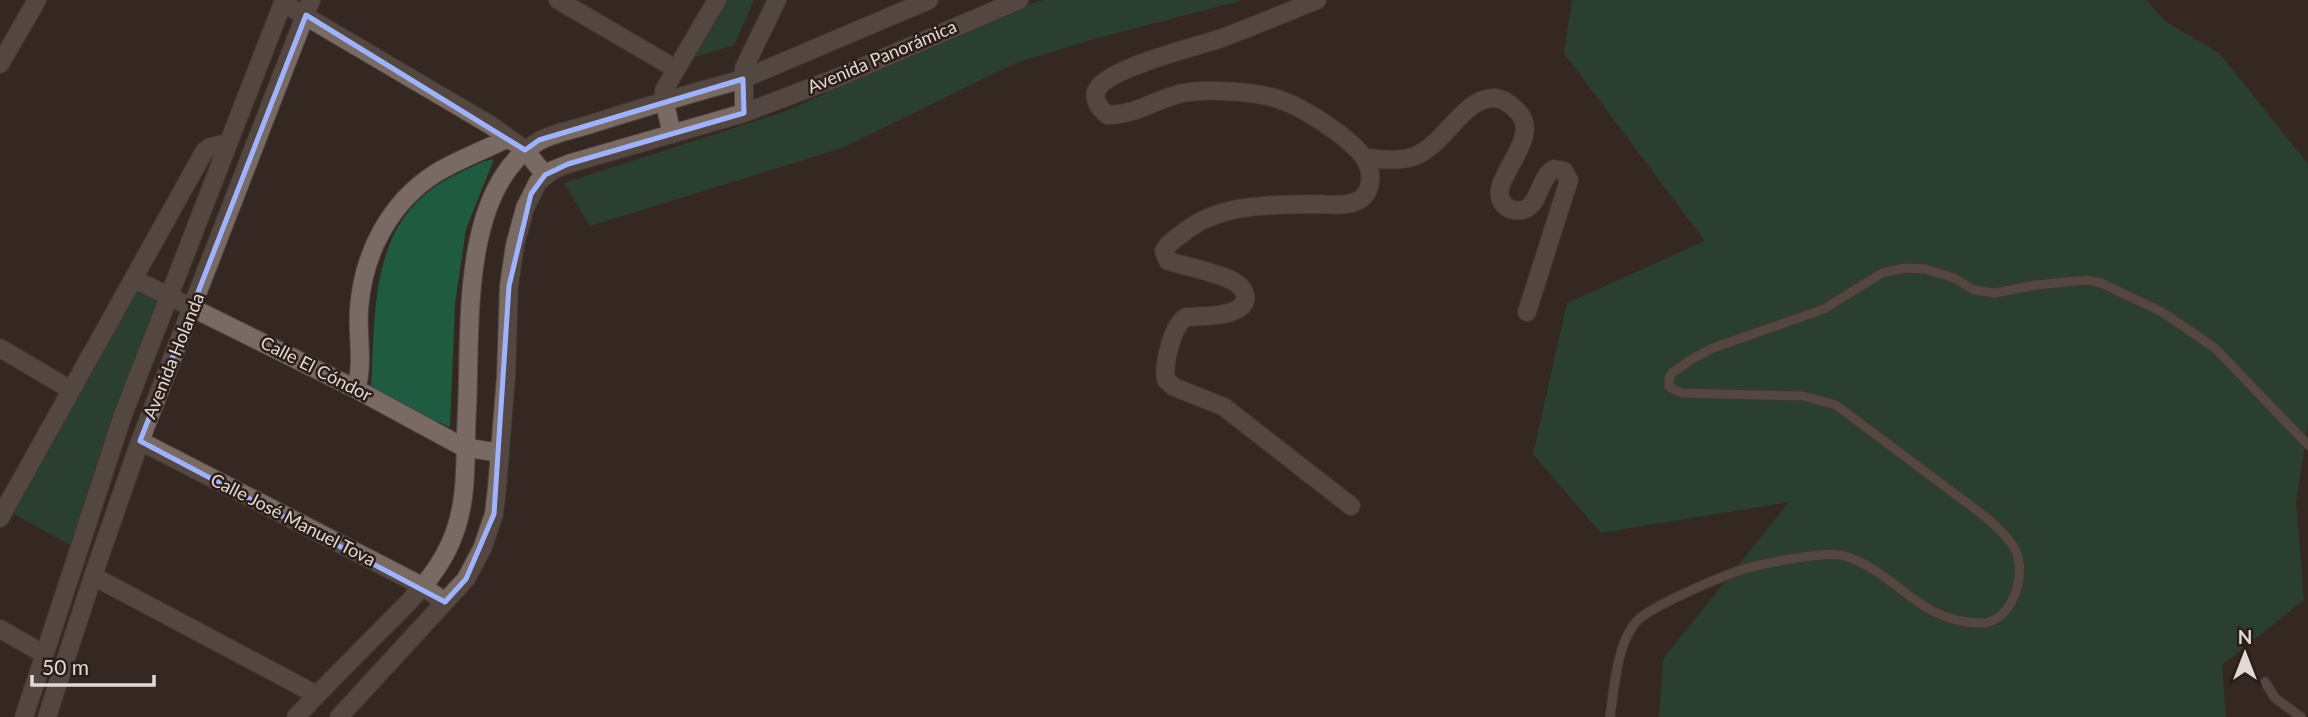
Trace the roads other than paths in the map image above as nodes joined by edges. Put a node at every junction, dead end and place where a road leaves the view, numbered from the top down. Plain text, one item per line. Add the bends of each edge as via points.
1 (37, 0) edge
2 (558, 0) edge
3 (717, 0) edge
4 (776, 0) edge
5 (929, 0) edge
6 (1019, 0) edge
7 (1317, 0) edge
8 (283, 1) edge
9 (308, 8) edge
10 (0, 64) edge
11 (676, 69) junction
12 (743, 79) junction
13 (664, 100) junction
14 (744, 113) junction
15 (672, 134) junction
16 (509, 138) junction
17 (228, 143) junction
18 (525, 150) junction
19 (1364, 159) junction
20 (545, 175) junction
21 (134, 279) junction
22 (170, 296) junction
23 (193, 307) junction
24 (1527, 312) dead end
25 (0, 348) edge
26 (356, 389) junction
27 (71, 390) junction
28 (140, 441) junction
29 (2307, 444) edge
30 (467, 447) junction
31 (500, 453) junction
32 (1351, 506) dead end
33 (0, 518) edge
34 (93, 576) junction
35 (422, 586) junction
36 (445, 602) junction
37 (0, 629) edge
38 (44, 654) junction
39 (2264, 682) dead end
40 (317, 695) junction
41 (52, 715) edge
42 (24, 717) edge
43 (296, 717) edge
44 (339, 717) edge
45 (1610, 717) edge
46 (2301, 717) edge

1 - 10 street
2 - 11 street
3 - 11 street
4 - 12 street via 747,60
5 - 12 street, Avenida Panorámica
6 - 14 street, Avenida Panorámica
7 - 19 street via 1122,71 1097,89 1095,96 1107,115 1126,115 1197,90 1277,98 1352,143
8 - 9 street
8 - 17 street, Avenida Holanda
9 - 16 street
9 - 23 street, Avenida Holanda
11 - 13 street via 664,90
12 - 13 street, Avenida Panorámica
12 - 14 street
13 - 15 street
13 - 18 street, Avenida Panorámica via 539,140
14 - 15 street, Avenida Panorámica
15 - 20 street, Avenida Panorámica
16 - 18 street
16 - 26 street via 434,174 381,231 362,282
17 - 21 street via 204,152
17 - 22 street, Avenida Holanda
18 - 20 street
18 - 30 street via 509,165 496,188 477,247 469,333
19 - 24 street via 1396,161 1416,156 1479,101 1495,98 1517,109 1525,124 1524,140 1501,183 1501,201 1509,209 1521,211 1534,199 1546,173 1554,169 1564,172 1569,180
19 - 32 street via 1371,181 1361,199 1346,204 1222,211 1188,228 1164,251 1168,261 1227,278 1245,294 1245,302 1229,314 1181,320 1167,361 1166,380 1224,407
20 - 31 street via 524,208 515,245
21 - 22 street, Calle El Cóndor
21 - 27 street
22 - 23 street, Calle El Cóndor
22 - 38 street, Avenida Holanda via 123,415
23 - 26 street, Calle El Cóndor
23 - 28 street, Avenida Holanda
25 - 27 street
26 - 30 street, Calle El Cóndor
27 - 33 street
28 - 34 street, Avenida Holanda
28 - 35 street, Calle José Manuel Tova
29 - 45 lane via 2214,348 2162,312 2101,283 2087,280 1995,293 1974,290 1926,269 1882,273 1824,309 1692,359 1672,373 1669,387 1682,393 1802,396 1836,405 2008,538 2017,552 2020,570 2008,607 1993,621 1982,624 1948,619 1924,608 1874,569 1844,555 1824,553 1741,570 1655,608 1636,622 1616,671
30 - 31 street, Calle El Cóndor
30 - 35 street via 461,515 451,544
31 - 36 street via 494,514 482,549 466,579
34 - 40 street
34 - 41 street, Avenida Holanda
35 - 36 street, Calle José Manuel Tova
35 - 40 street
36 - 44 street
37 - 38 street
38 - 42 street, Avenida Holanda
39 - 46 lane via 2274,698
40 - 43 street

